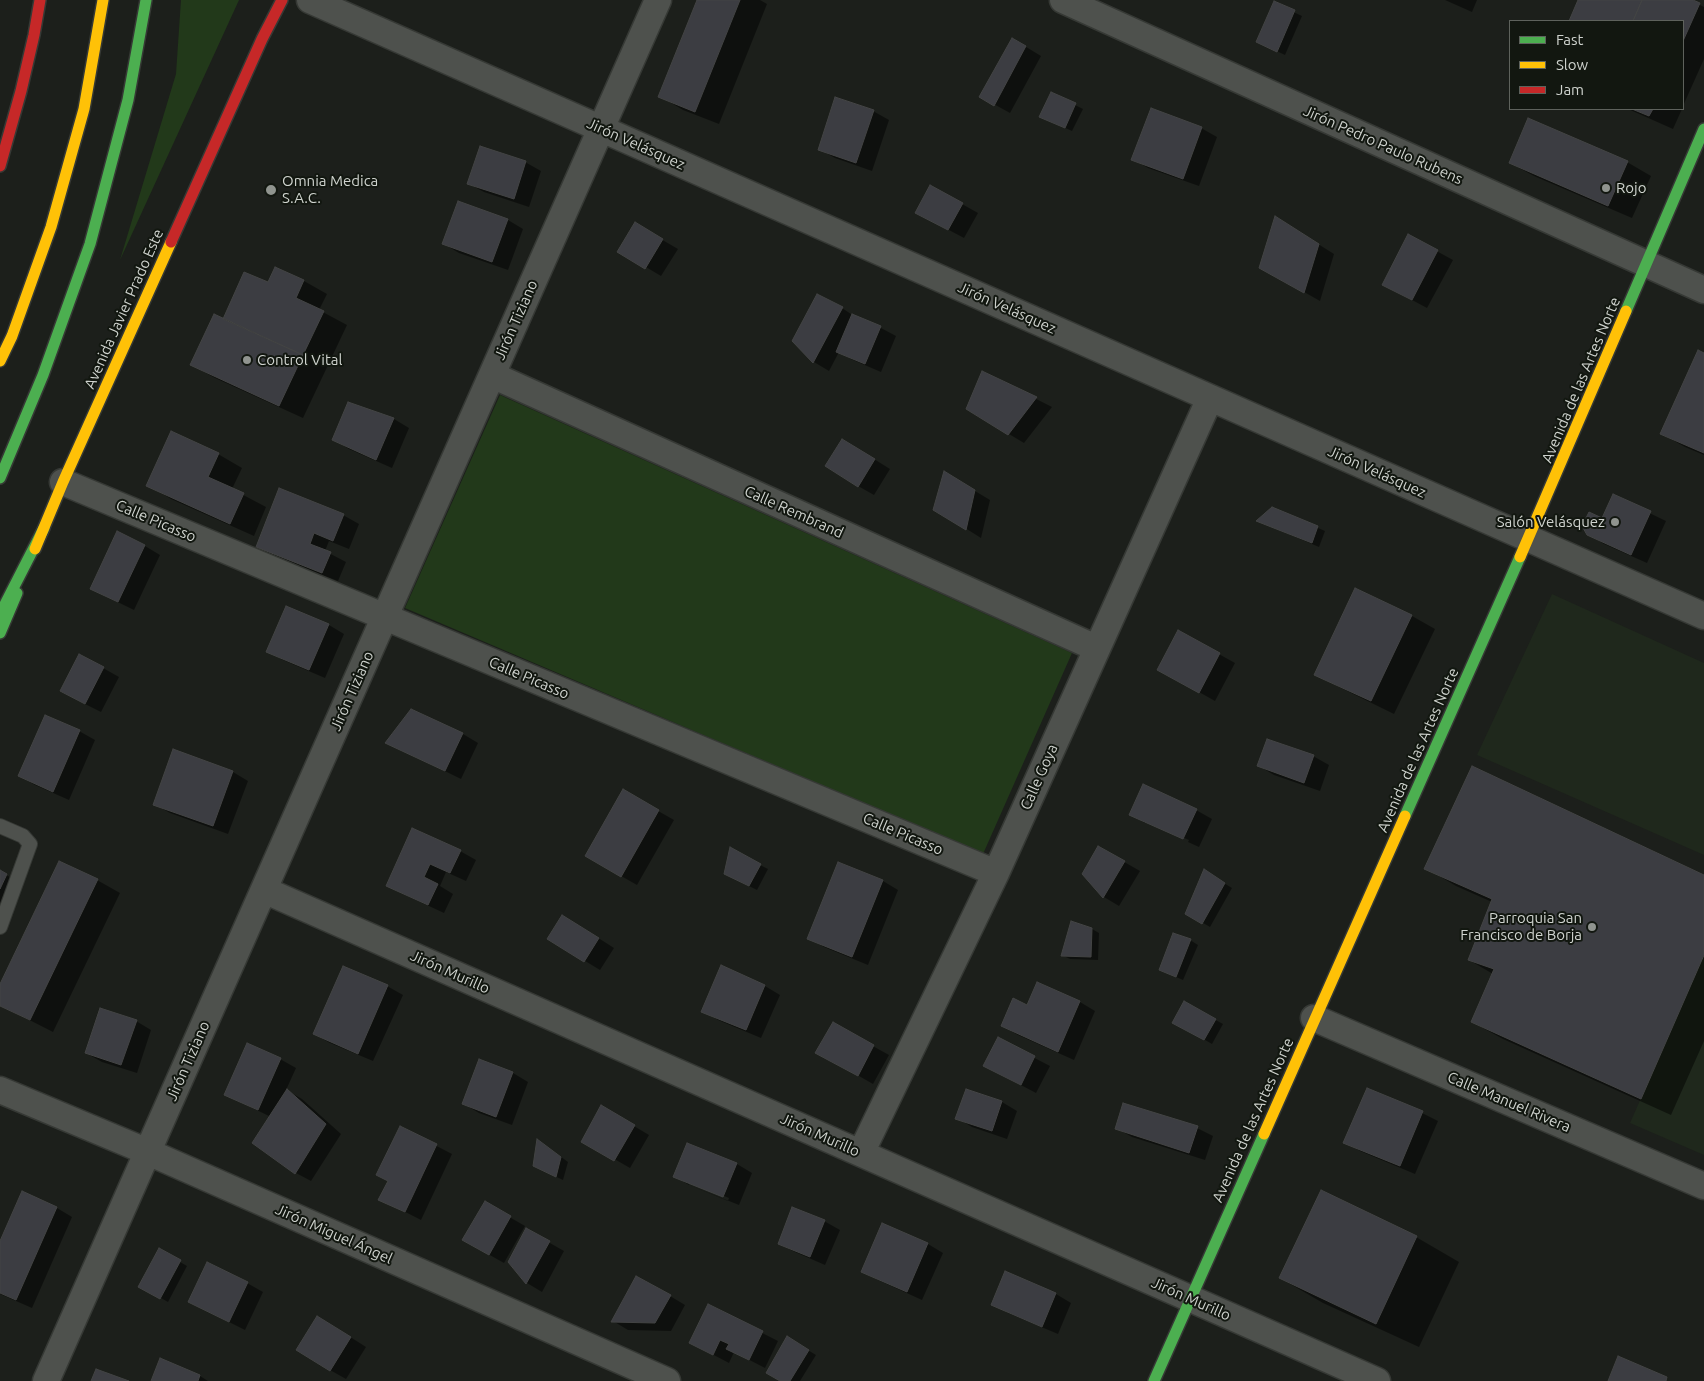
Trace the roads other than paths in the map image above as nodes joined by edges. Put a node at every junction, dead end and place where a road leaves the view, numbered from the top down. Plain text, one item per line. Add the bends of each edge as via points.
1 (40, 0) edge
2 (102, 0) edge
3 (146, 0) edge
4 (282, 0) edge
5 (310, 0) edge
6 (658, 0) edge
7 (1063, 0) edge
8 (601, 129) junction
9 (1704, 129) edge
10 (0, 166) edge
11 (1647, 264) junction
12 (1704, 290) edge
13 (0, 361) edge
14 (492, 375) junction
15 (1210, 398) junction
16 (0, 478) edge
17 (63, 482) junction
18 (44, 528) junction
19 (1529, 538) junction
20 (0, 614) edge
21 (1704, 616) edge
22 (384, 617) junction
23 (0, 633) edge
24 (1096, 648) junction
25 (0, 826) edge
26 (996, 873) junction
27 (264, 890) junction
28 (0, 927) edge
29 (1314, 1018) junction
30 (0, 1090) edge
31 (148, 1152) junction
32 (861, 1153) junction
33 (1704, 1186) edge
34 (1191, 1299) junction
35 (46, 1381) edge
36 (666, 1381) edge
37 (1154, 1381) edge
38 (1377, 1381) edge

1 - 10 main road via 21,91
2 - 13 main road via 84,110 54,218
3 - 16 main road via 128,100 90,244 43,375
4 - 17 main road, Avenida Javier Prado Este
5 - 8 street, Jirón Velásquez
6 - 8 street, Jirón Tiziano
7 - 11 street, Jirón Pedro Paulo Rubens
8 - 14 street, Jirón Tiziano
8 - 15 street, Jirón Velásquez
9 - 11 main road, Avenida de las Artes Norte
11 - 12 street, Jirón Pedro Paulo Rubens
11 - 19 main road, Avenida de las Artes Norte
14 - 22 street, Jirón Tiziano
14 - 24 street, Calle Rembrand
15 - 19 street, Jirón Velásquez
15 - 24 street, Calle Goya
17 - 18 main road, Avenida Javier Prado Este
17 - 22 street, Calle Picasso
18 - 20 main road
18 - 23 main road, Avenida Javier Prado Este
19 - 21 street, Jirón Velásquez
19 - 29 main road, Avenida de las Artes Norte
22 - 26 street, Calle Picasso
22 - 27 street, Jirón Tiziano
24 - 26 street, Calle Goya
25 - 28 lane via 23,836 30,844
26 - 32 street, Calle Goya
27 - 31 street, Jirón Tiziano
27 - 32 street, Jirón Murillo
29 - 33 street, Calle Manuel Rivera
29 - 34 main road, Avenida de las Artes Norte
30 - 31 street, Jirón Miguel Ángel
31 - 35 street, Jirón Tiziano
31 - 36 street, Jirón Miguel Ángel
32 - 34 street, Jirón Murillo
34 - 37 main road, Avenida de las Artes Norte
34 - 38 street, Jirón Murillo

